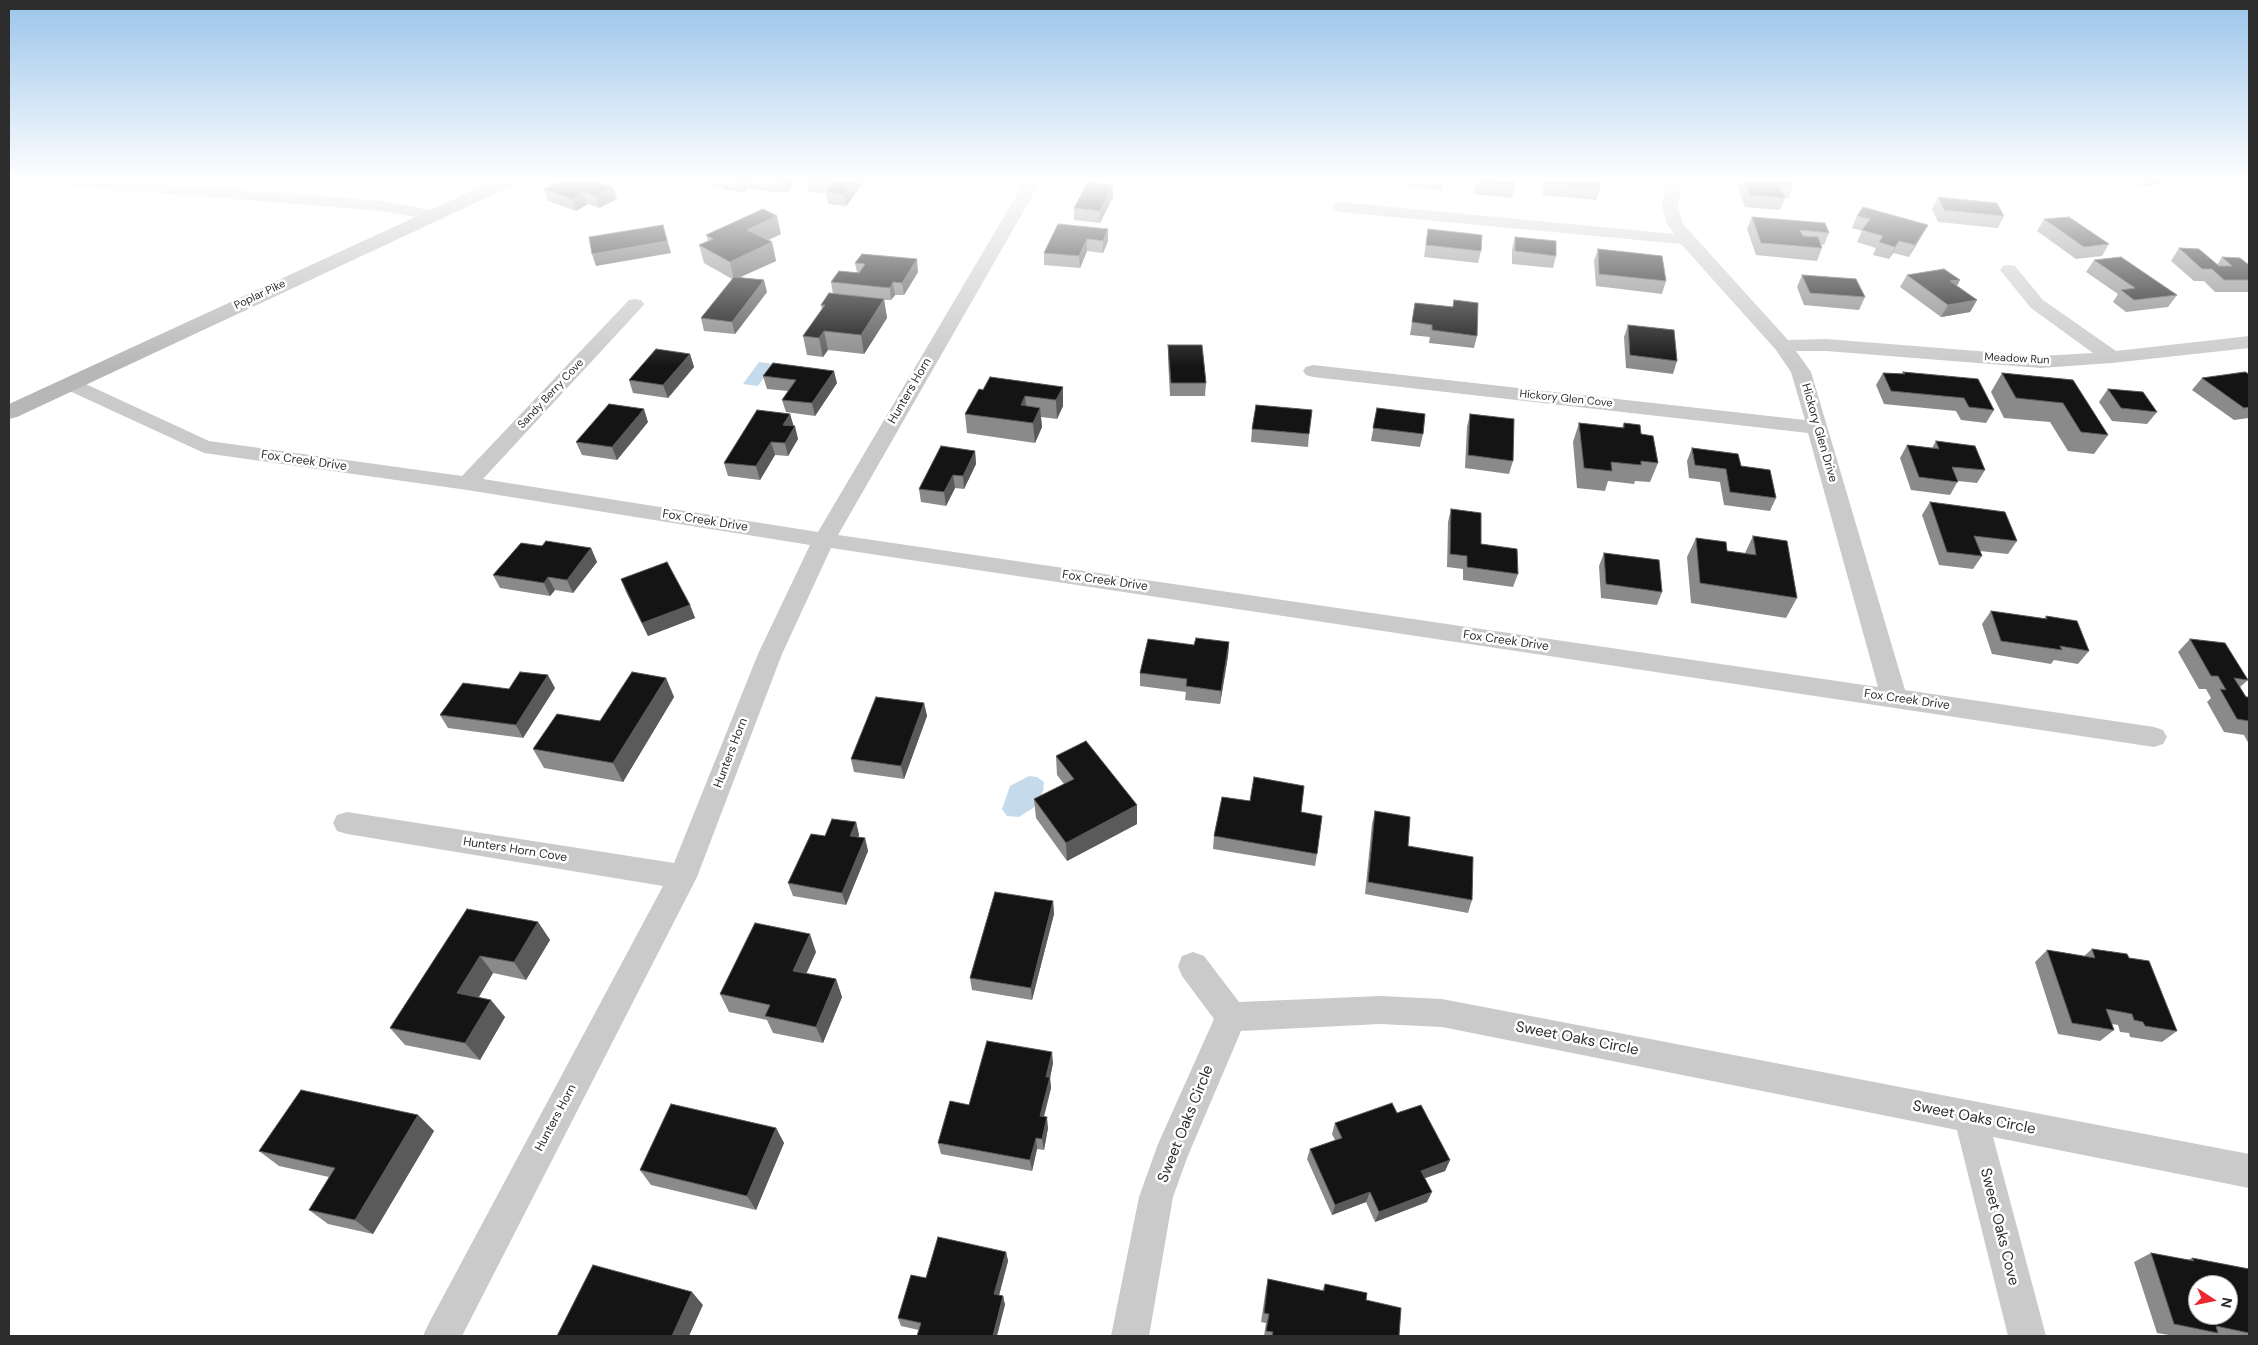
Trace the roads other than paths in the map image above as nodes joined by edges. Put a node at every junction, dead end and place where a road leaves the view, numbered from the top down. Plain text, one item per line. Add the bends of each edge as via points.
1 (374, 242) edge
2 (997, 242) edge
3 (1689, 242) edge
4 (2009, 270) dead end
5 (635, 304) dead end
6 (2249, 342) edge
7 (1783, 346) junction
8 (2112, 357) junction
9 (1313, 371) dead end
10 (70, 384) junction
11 (9, 412) edge
12 (1818, 428) junction
13 (466, 483) junction
14 (824, 540) junction
15 (1894, 698) junction
16 (2154, 737) dead end
17 (347, 823) dead end
18 (683, 876) junction
19 (1193, 966) dead end
20 (1231, 1017) junction
21 (1971, 1118) junction
22 (2249, 1171) edge
23 (442, 1336) edge
24 (1130, 1336) edge
25 (2027, 1336) edge

1 - 10 main road, Poplar Pike
2 - 14 street, Hunters Horn
3 - 7 street, Hickory Glen Drive
4 - 8 street via 2037,304
5 - 13 street, Sandy Berry Cove
6 - 8 street, Meadow Run
7 - 8 street, Meadow Run via 1826,345 2041,362
7 - 12 street, Hickory Glen Drive via 1801,372
9 - 12 street, Hickory Glen Cove
10 - 11 main road, Poplar Pike
10 - 13 street, Fox Creek Drive via 204,447
12 - 15 street, Hickory Glen Drive
13 - 14 street, Fox Creek Drive
14 - 15 street, Fox Creek Drive
14 - 18 street, Hunters Horn via 770,654
15 - 16 street, Fox Creek Drive
17 - 18 street, Hunters Horn Cove
18 - 23 street, Hunters Horn
19 - 20 street
20 - 21 street, Sweet Oaks Circle via 1380,1010 1442,1013
20 - 24 street, Sweet Oaks Circle via 1170,1156 1156,1197
21 - 22 street, Sweet Oaks Circle
21 - 25 street, Sweet Oaks Cove

